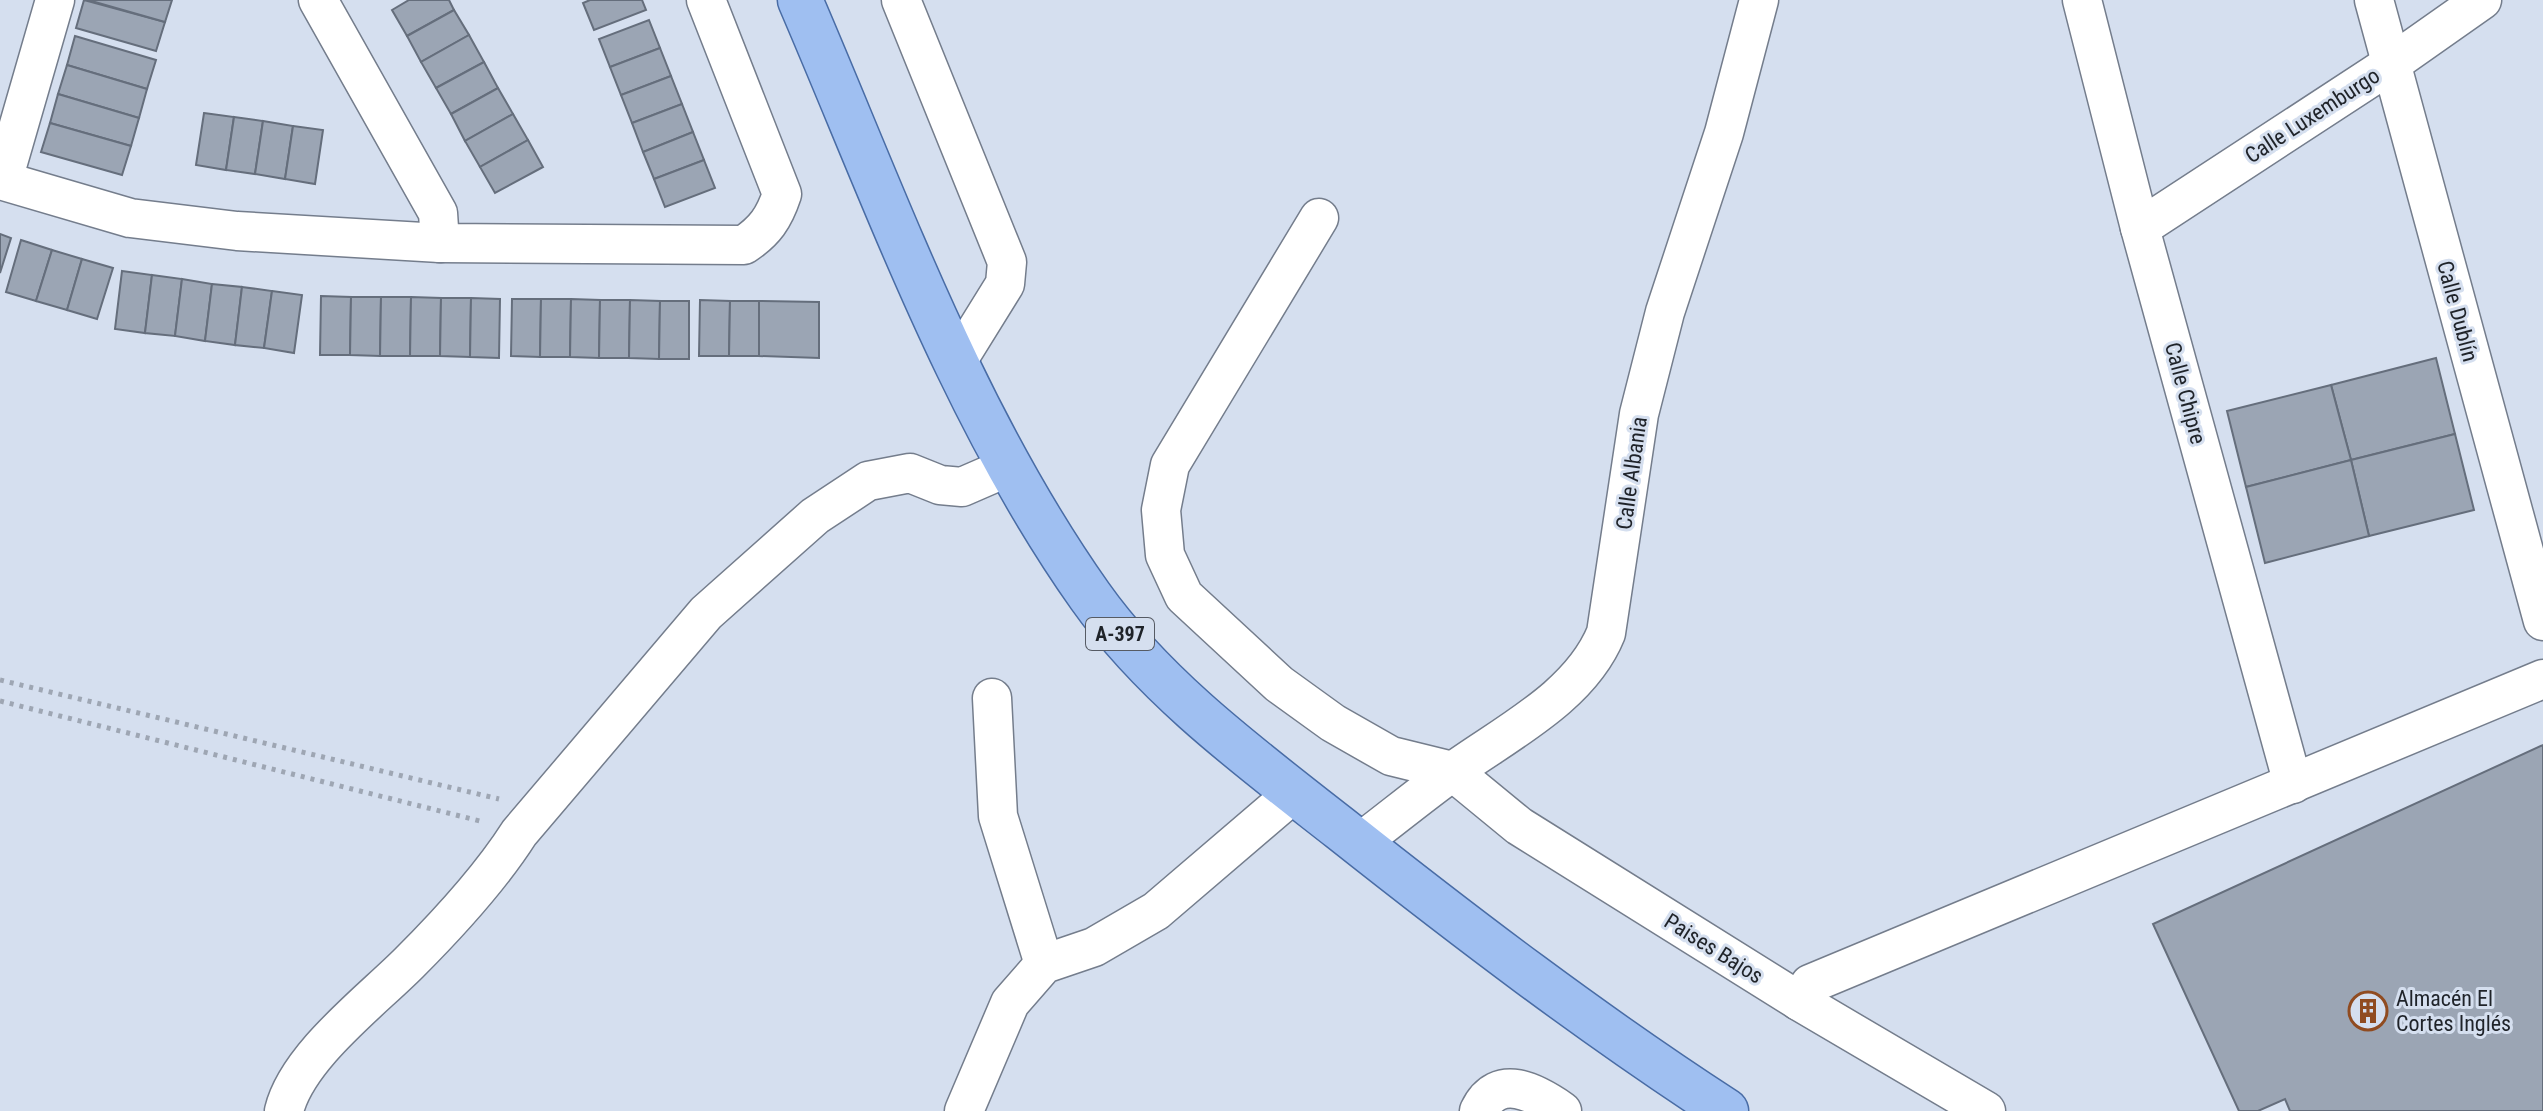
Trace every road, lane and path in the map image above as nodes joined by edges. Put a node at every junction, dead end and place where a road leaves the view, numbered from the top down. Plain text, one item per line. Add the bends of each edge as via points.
1 (55, 0) edge
2 (318, 0) edge
3 (706, 0) edge
4 (800, 0) edge
5 (901, 0) edge
6 (2082, 0) edge
7 (2374, 0) edge
8 (2482, 0) edge
9 (1756, 2) edge
10 (2391, 64) junction
11 (1, 180) edge
12 (1319, 218) dead end
13 (2140, 228) junction
14 (440, 243) junction
15 (956, 363) junction
16 (1008, 467) junction
17 (2543, 621) edge
18 (2543, 679) edge
19 (0, 680) edge
20 (992, 698) dead end
21 (0, 701) edge
22 (1452, 771) junction
23 (2293, 784) junction
24 (1294, 793) junction
25 (529, 821) junction
26 (1358, 844) junction
27 (1044, 964) junction
28 (1799, 1001) junction
29 (284, 1111) edge
30 (964, 1111) edge
31 (1479, 1111) edge
32 (1562, 1111) edge
33 (1726, 1111) edge
34 (1986, 1111) edge

1 - 11 street
2 - 14 street via 438,213
3 - 14 street via 782,194 762,233 744,245
4 - 15 main road, A-397
5 - 15 street via 1007,262 1005,284
6 - 13 street, Calle Chipre
7 - 10 street, Calle Dublín
8 - 10 street, Calle Luxemburgo
9 - 22 street, Calle Albania via 1724,133 1665,312 1639,414 1606,633 1584,673 1518,727
10 - 13 street, Calle Luxemburgo
10 - 17 street, Calle Dublín
11 - 14 street via 130,218
12 - 22 street via 1170,465 1161,510 1165,555 1184,596 1279,684 1391,756
13 - 23 street, Calle Chipre
15 - 16 main road, A-397
16 - 24 main road, A-397 via 1091,597 1134,651
16 - 25 street via 962,487 910,473 868,481 815,516 706,613
18 - 23 street
19 - 25 path via 326,755
20 - 27 street via 998,816
21 - 25 path
22 - 26 street, Calle Albania
22 - 28 street, Paises Bajos via 1519,826
23 - 28 street via 1810,984
24 - 26 main road, A-397
24 - 27 street via 1156,911 1094,947
25 - 29 street via 501,861 410,962 332,1035 287,1097
26 - 33 main road, A-397 via 1520,969
27 - 30 street via 1010,1003
28 - 34 street, Paises Bajos
31 - 32 street via 1489,1096 1512,1087 1536,1093

